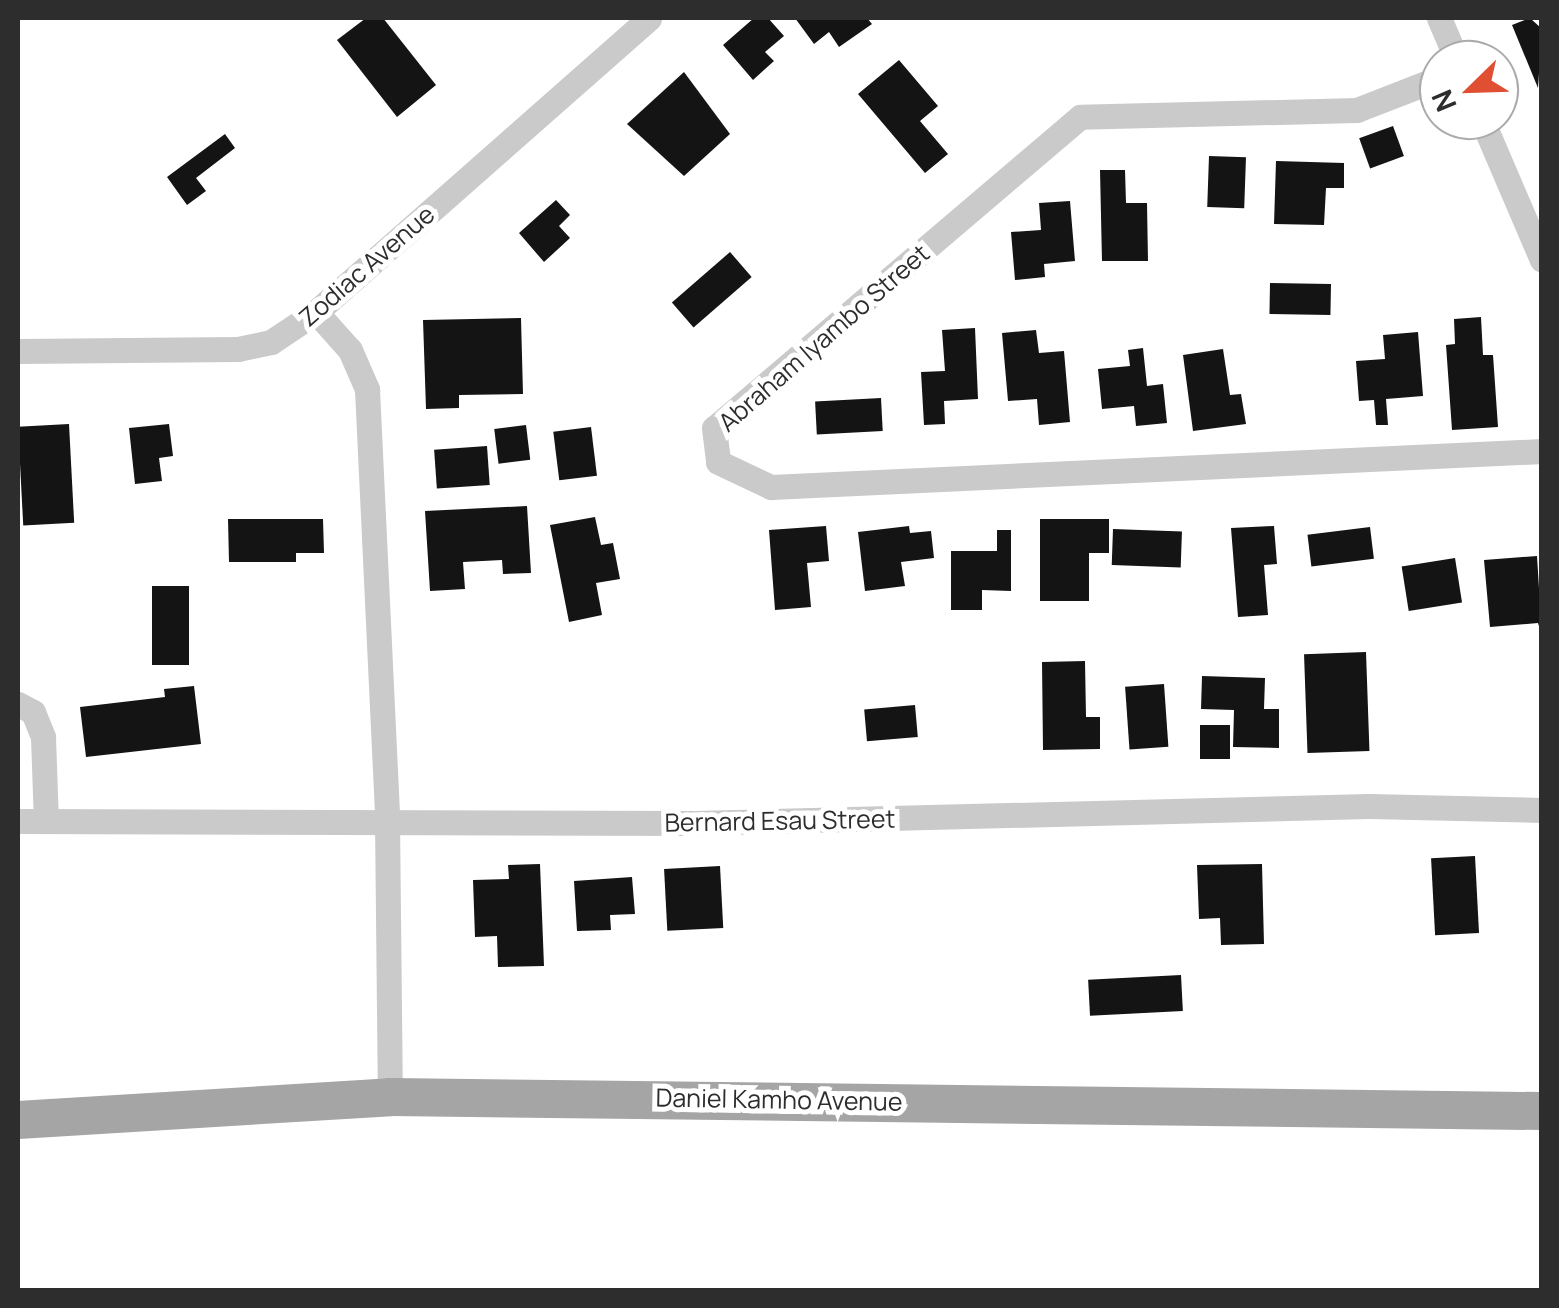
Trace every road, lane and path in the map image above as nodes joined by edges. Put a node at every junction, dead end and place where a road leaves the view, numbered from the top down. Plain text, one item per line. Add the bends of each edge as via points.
1 (649, 18) edge
2 (1419, 86) edge
3 (1491, 140) edge
4 (1540, 254) edge
5 (316, 312) junction
6 (18, 351) edge
7 (1542, 451) edge
8 (18, 704) edge
9 (1542, 810) edge
10 (386, 820) junction
11 (46, 821) junction
12 (18, 822) edge
13 (390, 1096) junction
14 (1542, 1111) edge
15 (18, 1120) edge

1 - 5 street, Zodiac Avenue
2 - 7 street, Abraham Iyambo Street via 1357,110 1080,117 714,428 718,462 772,487
3 - 4 street
5 - 6 street, Zodiac Avenue via 272,342 238,349
5 - 10 street via 350,350 368,389
8 - 11 street via 33,712 43,737
9 - 10 street, Bernard Esau Street via 1369,806 696,823
10 - 11 street, Bernard Esau Street
10 - 13 street
11 - 12 street, Bernard Esau Street
13 - 14 main road, Daniel Kamho Avenue
13 - 15 main road, Daniel Kamho Avenue

